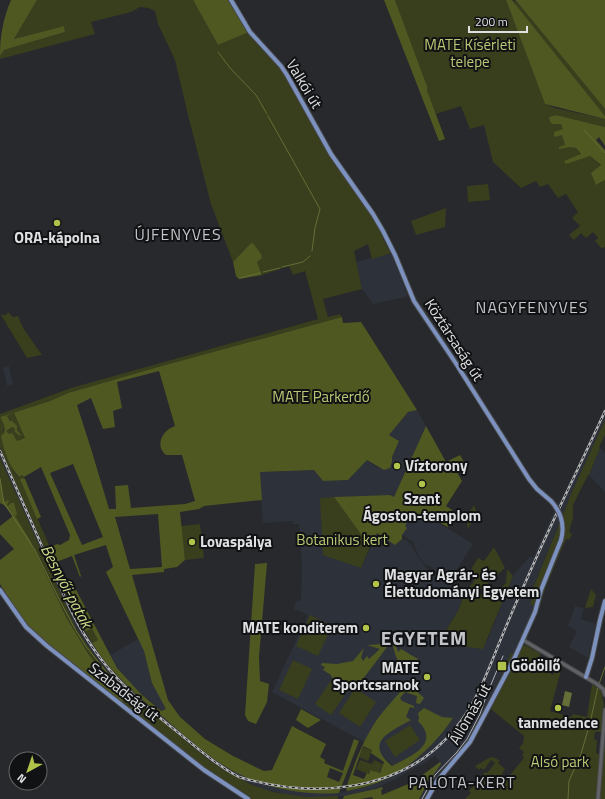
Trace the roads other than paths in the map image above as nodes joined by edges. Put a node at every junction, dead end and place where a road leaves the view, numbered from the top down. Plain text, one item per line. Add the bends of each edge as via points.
1 (231, 0) edge
2 (352, 184) joint
3 (551, 501) joint
4 (0, 590) edge
5 (605, 601) edge
6 (523, 640) junction
7 (586, 677) junction
8 (605, 695) edge
9 (605, 710) edge
10 (248, 799) edge
11 (427, 799) edge
12 (598, 799) edge

1 - 2 main road, Valkói út via 250,32 285,71 324,144
2 - 3 main road, Köztársaság út via 390,244 414,301 529,479
3 - 6 main road, Állomás út, bridge via 557,509 563,531
4 - 10 main road, Szabadság út via 26,626 47,646 204,770
5 - 7 main road
6 - 7 street
6 - 11 main road, Állomás út via 470,742 437,781
7 - 8 street via 599,685
9 - 12 street

